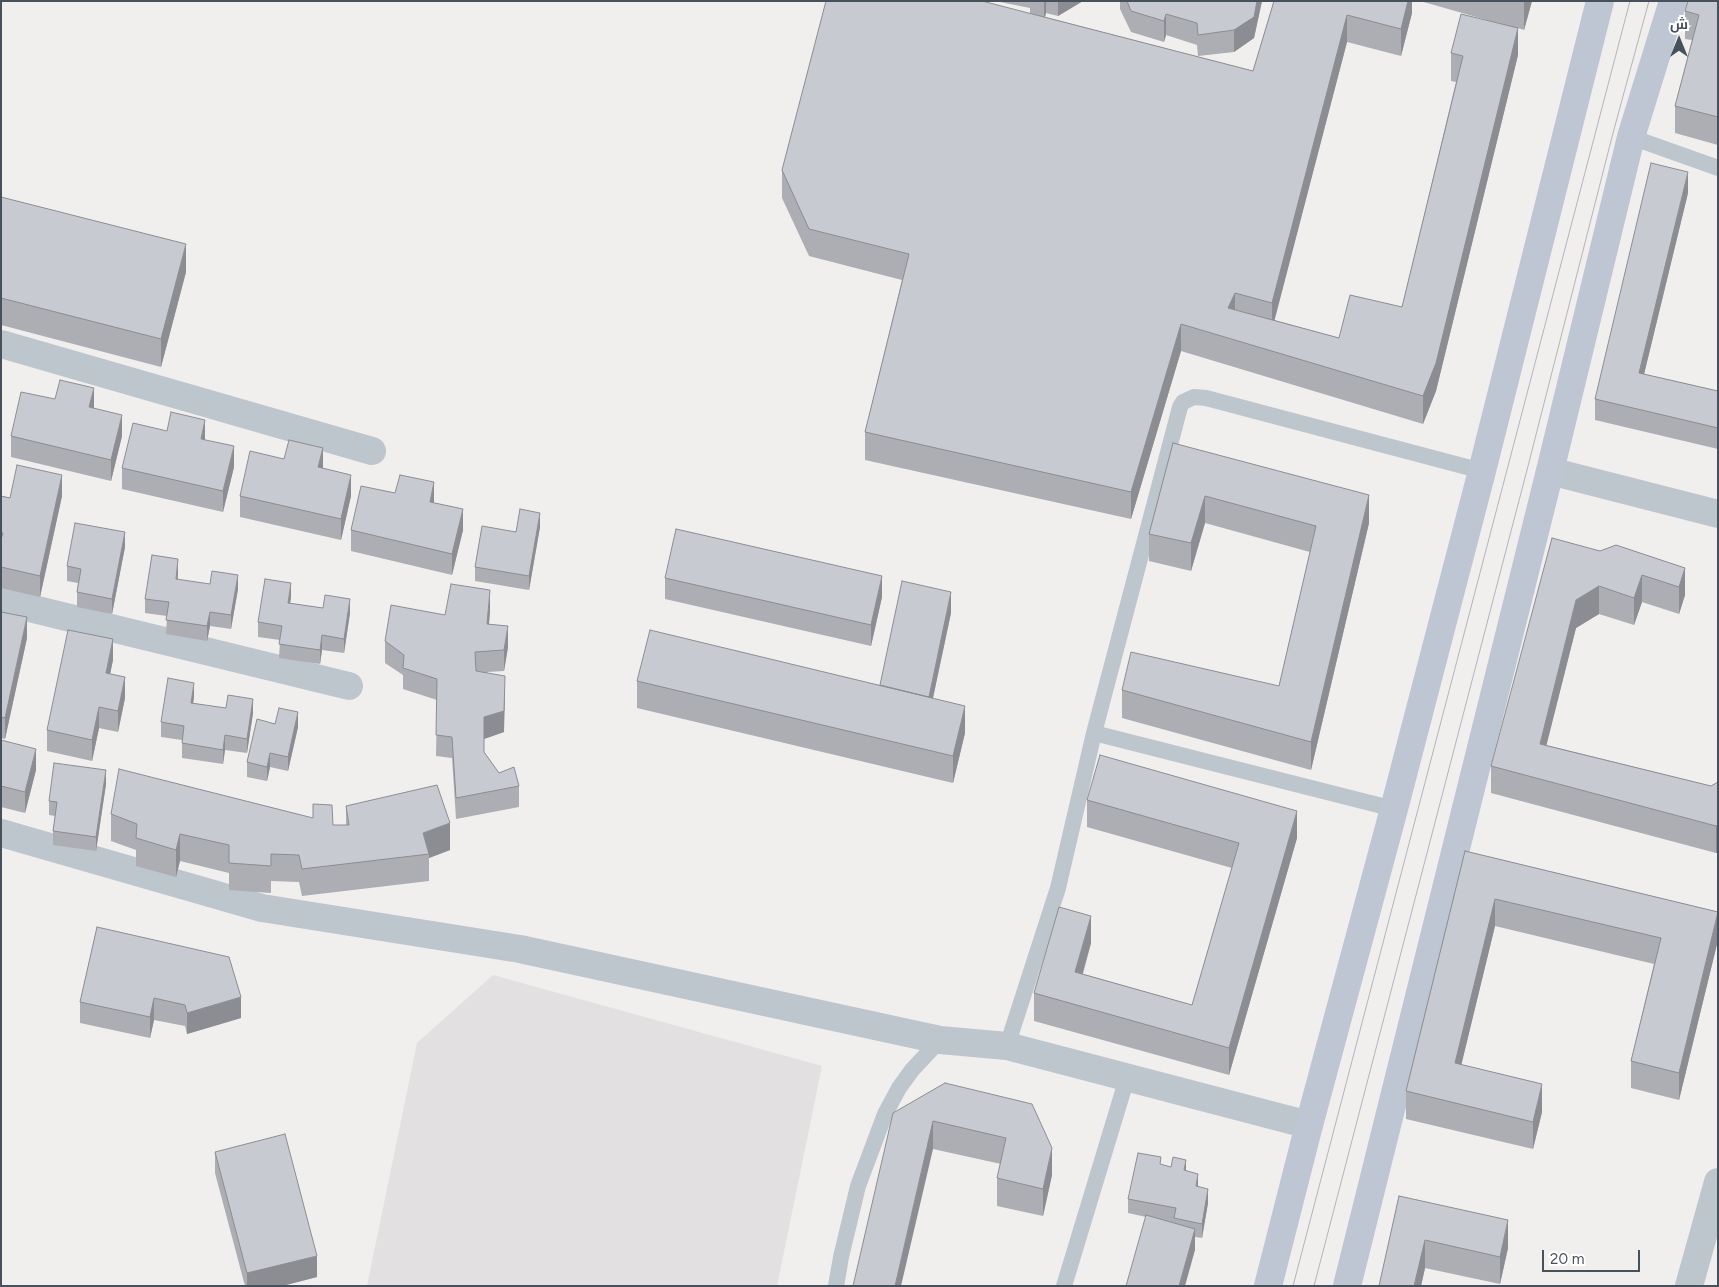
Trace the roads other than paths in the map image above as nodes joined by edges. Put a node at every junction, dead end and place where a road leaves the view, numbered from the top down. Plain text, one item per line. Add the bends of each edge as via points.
1 (1600, 1) edge
2 (1674, 1) edge
3 (1631, 137) junction
4 (1718, 168) edge
5 (1, 344) edge
6 (372, 450) dead end
7 (1550, 471) junction
8 (1482, 472) junction
9 (1718, 514) edge
10 (1, 601) edge
11 (349, 686) dead end
12 (1094, 733) junction
13 (1394, 809) junction
14 (1, 833) edge
15 (940, 1040) junction
16 (1007, 1046) junction
17 (1127, 1078) junction
18 (1309, 1125) junction
19 (1718, 1182) edge
20 (836, 1286) edge
21 (1064, 1286) edge
22 (1268, 1286) edge
23 (1347, 1286) edge
24 (1689, 1286) edge

1 - 8 street
2 - 3 street
3 - 4 lane
3 - 7 street
5 - 6 street
7 - 9 street
7 - 23 street
8 - 12 lane via 1206,398 1194,397 1183,402
8 - 13 street
10 - 11 street
12 - 13 lane
12 - 16 lane via 1058,888
13 - 18 street
14 - 15 street via 262,908 520,949
15 - 16 street
15 - 20 lane via 912,1070 885,1114 858,1186
16 - 17 street
17 - 18 street
17 - 21 lane
18 - 22 street
19 - 24 street

